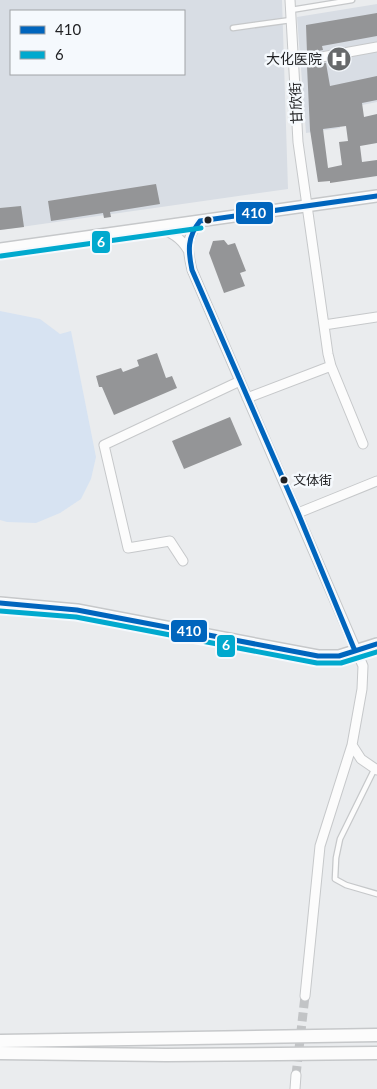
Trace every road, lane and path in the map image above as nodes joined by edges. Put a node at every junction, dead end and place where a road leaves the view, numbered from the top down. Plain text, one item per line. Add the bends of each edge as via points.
1 (290, 0) edge
2 (352, 0) edge
3 (292, 15) junction
4 (233, 28) dead end
5 (377, 47) edge
6 (294, 62) junction
7 (377, 196) edge
8 (307, 206) junction
9 (200, 221) junction
10 (147, 228) junction
11 (0, 249) edge
12 (188, 250) junction
13 (377, 317) edge
14 (324, 325) junction
15 (331, 366) junction
16 (240, 381) junction
17 (247, 398) junction
18 (363, 444) dead end
19 (377, 481) edge
20 (298, 513) junction
21 (183, 562) dead end
22 (0, 602) edge
23 (377, 644) edge
24 (355, 651) junction
25 (352, 745) junction
26 (376, 770) edge
27 (377, 894) edge
28 (305, 996) tunnel mouth
29 (377, 1035) edge
30 (0, 1041) edge
31 (0, 1053) edge
32 (377, 1053) edge
33 (296, 1075) tunnel mouth
34 (295, 1089) edge

1 - 3 street, 甘欣街
2 - 3 lane
3 - 4 lane
3 - 6 street, 甘欣街
5 - 6 street
6 - 8 street, 甘欣街 via 298,142
7 - 8 street
8 - 9 street
8 - 14 street, 甘欣街
9 - 10 street
9 - 12 street via 188,240
10 - 11 street
10 - 12 street via 171,233
12 - 16 street via 192,270
13 - 14 street
14 - 15 street, 甘欣街
15 - 17 street
15 - 18 street, 甘欣街
16 - 17 street
16 - 21 street via 104,445 128,548 170,541
17 - 20 street
19 - 20 street
20 - 24 street
22 - 24 street via 77,610 318,656 339,656
23 - 24 street
24 - 25 street via 363,666
25 - 26 street via 361,759
25 - 28 street via 320,846
26 - 27 lane via 340,839 336,879
29 - 30 main road
31 - 32 main road
33 - 34 street

